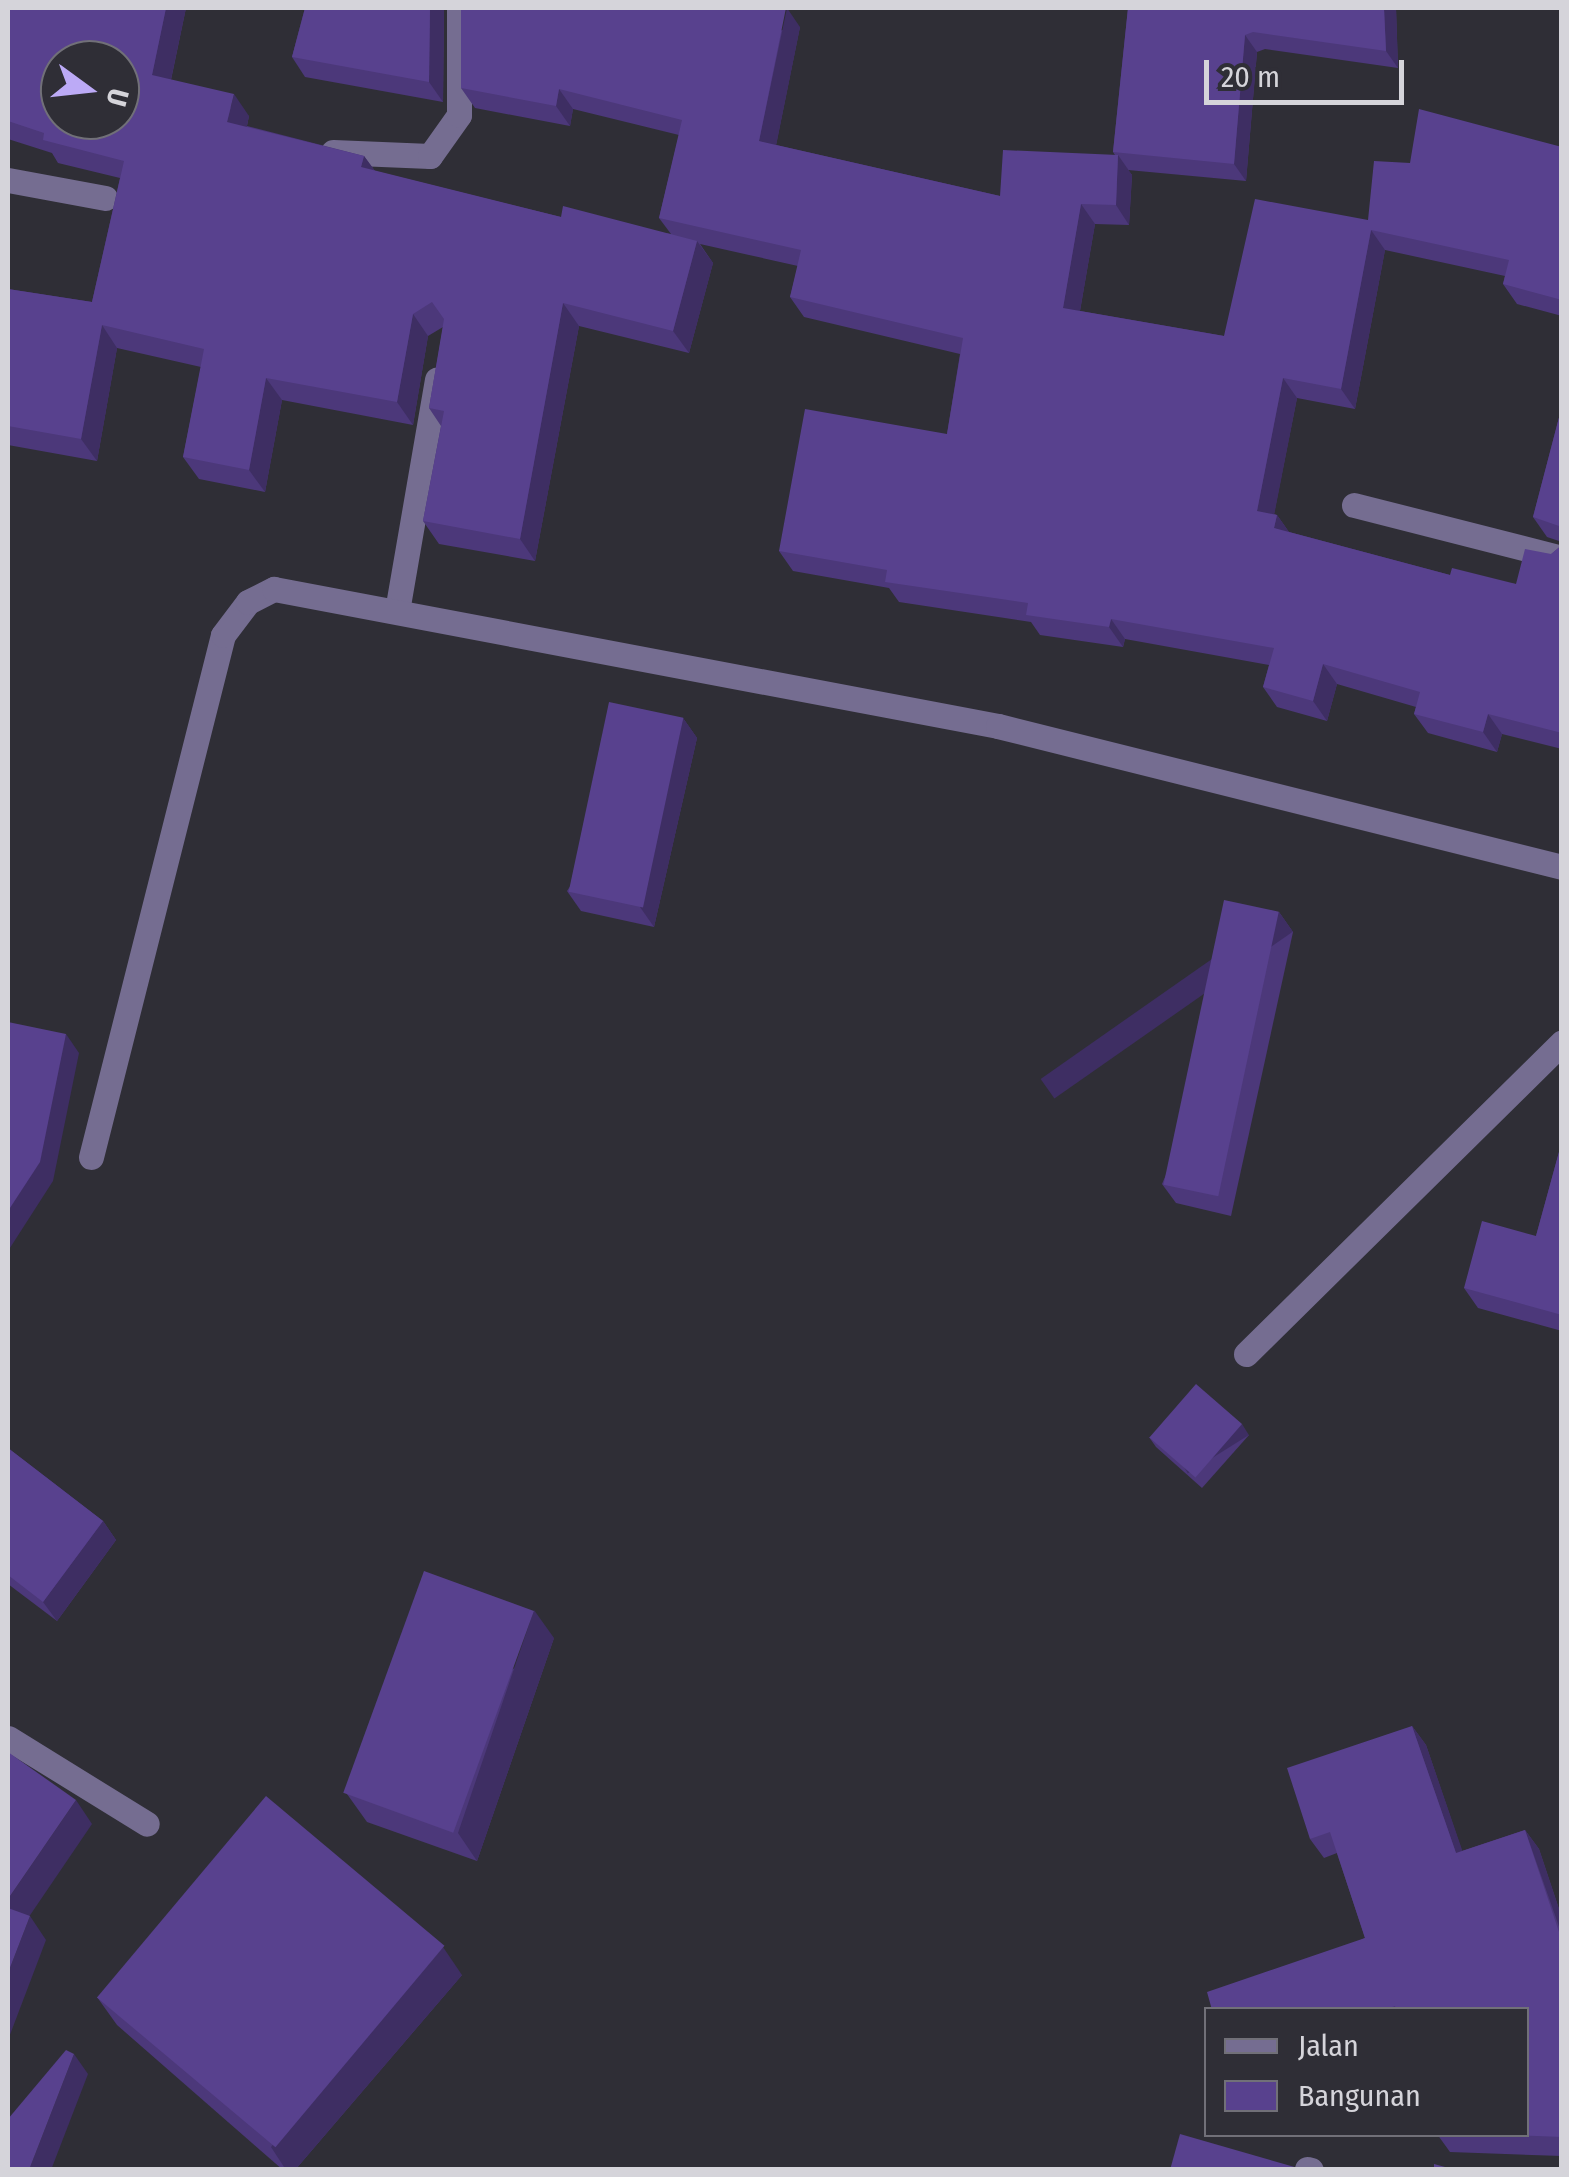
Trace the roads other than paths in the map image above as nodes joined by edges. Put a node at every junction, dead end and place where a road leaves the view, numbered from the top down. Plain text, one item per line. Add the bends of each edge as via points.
1 (459, 8) edge
2 (318, 150) edge
3 (8, 180) edge
4 (105, 198) dead end
5 (441, 360) edge
6 (1354, 505) dead end
7 (1562, 558) edge
8 (397, 611) junction
9 (1562, 868) edge
10 (1562, 1042) edge
11 (91, 1158) dead end
12 (1246, 1354) dead end
13 (8, 1738) edge
14 (147, 1824) dead end

1 - 2 street via 459,115 430,156
3 - 4 street
5 - 8 street
6 - 7 street
8 - 9 street via 998,726
8 - 11 street via 274,589 248,602 223,635
10 - 12 street
13 - 14 street

